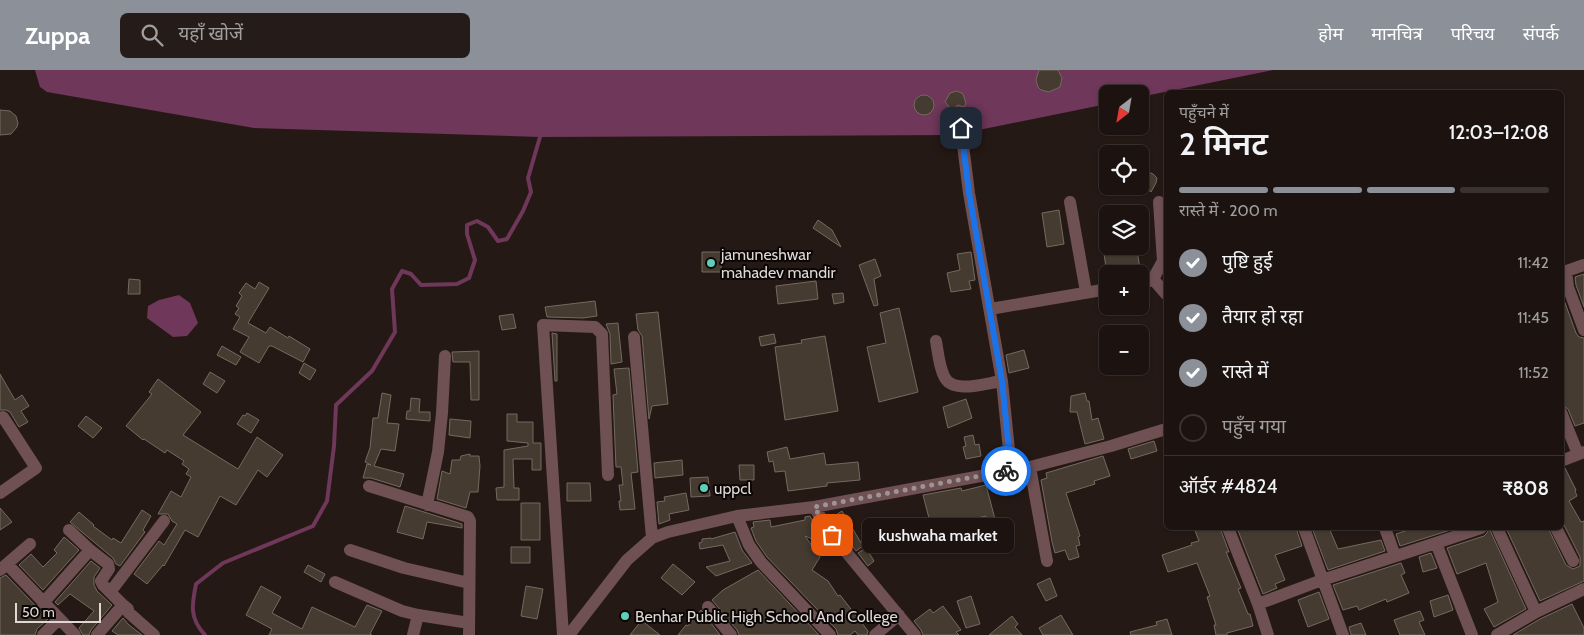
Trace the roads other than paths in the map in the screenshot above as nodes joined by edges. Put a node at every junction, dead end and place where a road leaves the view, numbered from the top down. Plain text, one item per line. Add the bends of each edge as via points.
1 (959, 113) dead end
2 (1070, 202) dead end
3 (1159, 202) dead end
4 (1164, 261) edge
5 (1584, 265) edge
6 (1564, 272) edge
7 (1153, 279) junction
8 (1149, 281) edge
9 (1099, 290) edge
10 (1086, 292) junction
11 (1164, 292) edge
12 (990, 310) junction
13 (1584, 330) edge
14 (634, 337) dead end
15 (936, 341) dead end
16 (445, 356) dead end
17 (1002, 381) junction
18 (3, 417) dead end
19 (1564, 418) edge
20 (1164, 430) edge
21 (1581, 453) edge
22 (1564, 460) edge
23 (1030, 466) junction
24 (1011, 470) junction
25 (608, 475) dead end
26 (368, 486) dead end
27 (0, 493) edge
28 (427, 505) junction
29 (814, 507) junction
30 (737, 516) junction
31 (164, 521) dead end
32 (70, 530) dead end
33 (1229, 530) edge
34 (1305, 530) edge
35 (1386, 530) edge
36 (1475, 530) edge
37 (1498, 530) edge
38 (1557, 530) edge
39 (652, 538) junction
40 (1436, 543) junction
41 (30, 544) dead end
42 (90, 550) junction
43 (350, 550) dead end
44 (1395, 556) junction
45 (1047, 561) dead end
46 (1573, 561) dead end
47 (3, 567) edge
48 (1322, 580) junction
49 (335, 582) dead end
50 (469, 583) junction
51 (1584, 589) edge
52 (111, 591) junction
53 (43, 603) junction
54 (1258, 604) junction
55 (123, 605) junction
56 (708, 607) dead end
57 (1536, 612) junction
58 (418, 615) junction
59 (899, 615) junction
60 (59, 619) junction
61 (469, 629) edge
62 (43, 635) edge
63 (75, 635) edge
64 (97, 635) edge
65 (154, 635) edge
66 (413, 635) edge
67 (563, 635) edge
68 (568, 635) edge
69 (730, 635) edge
70 (830, 635) edge
71 (875, 635) edge
72 (916, 635) edge
73 (1268, 635) edge
74 (1343, 635) edge
75 (1471, 635) edge
76 (1497, 635) edge

1 - 12 street via 969,193
2 - 10 street
3 - 4 street
4 - 7 street
5 - 6 street
6 - 13 street
7 - 8 street
7 - 11 street
9 - 10 street
10 - 12 street
12 - 17 street
14 - 39 street
15 - 17 street via 944,377 951,384 961,388
16 - 28 street via 438,452
17 - 24 street
18 - 27 street via 36,468
19 - 21 street
20 - 23 street
21 - 22 street
23 - 24 street
23 - 45 street
24 - 29 street
25 - 67 street via 602,334 595,327 543,326
26 - 28 street
28 - 50 street via 468,517
29 - 30 street
29 - 59 street via 832,535
30 - 39 street
30 - 70 street via 749,545 762,562
31 - 52 street
32 - 42 street
33 - 54 street
34 - 48 street
35 - 44 street
36 - 40 street
37 - 57 street
38 - 46 street
39 - 68 street via 627,560
40 - 44 street
40 - 75 street
41 - 47 street
42 - 52 street via 110,566 101,581
42 - 53 street
43 - 50 street via 404,568
44 - 48 street
47 - 53 street
48 - 54 street
48 - 74 street
49 - 58 street
50 - 61 street
51 - 57 street
52 - 55 street
53 - 60 street
54 - 73 street
55 - 64 street
55 - 65 street
56 - 69 street
57 - 76 street
58 - 61 street
58 - 66 street
59 - 71 street
59 - 72 street
60 - 62 street
60 - 63 street

